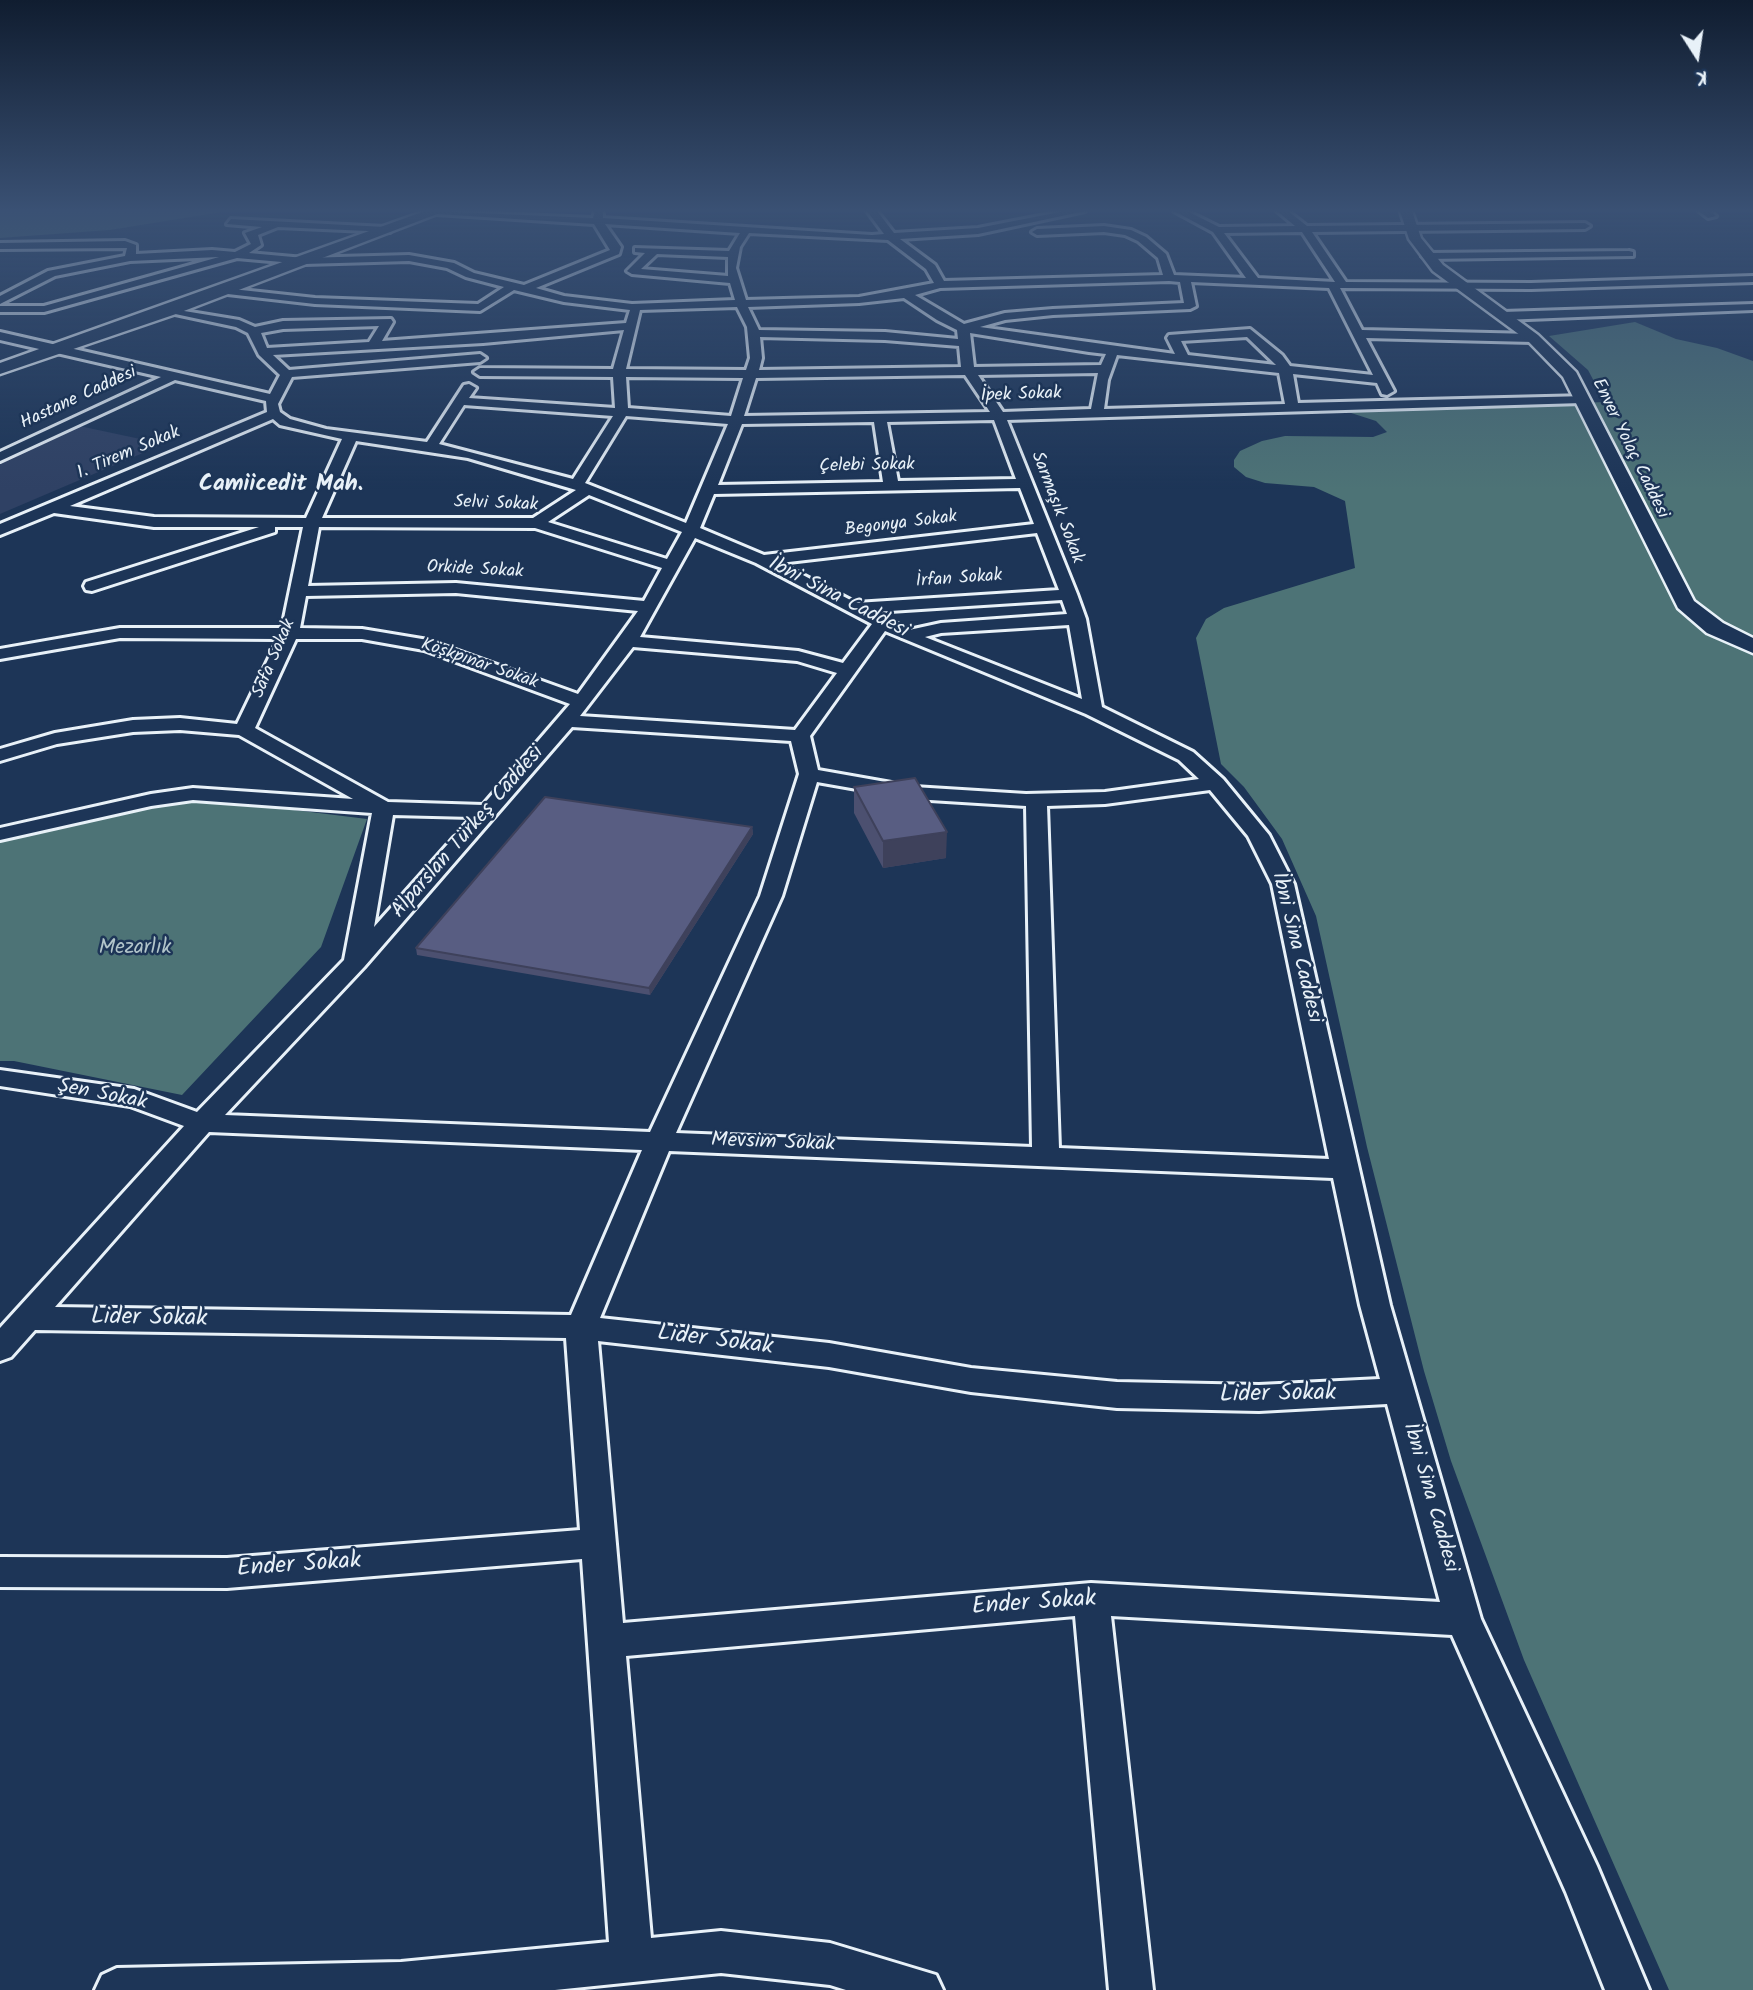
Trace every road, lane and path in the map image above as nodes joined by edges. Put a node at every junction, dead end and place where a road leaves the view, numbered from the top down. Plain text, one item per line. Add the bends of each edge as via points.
1 (62, 304) edge
2 (187, 304) edge
3 (238, 304) edge
4 (311, 304) edge
5 (377, 304) edge
6 (426, 304) edge
7 (486, 304) edge
8 (598, 304) edge
9 (782, 304) edge
10 (920, 304) edge
11 (1191, 304) edge
12 (1346, 304) edge
13 (1486, 304) edge
14 (423, 306) junction
15 (742, 306) junction
16 (637, 307) junction
17 (1753, 307) edge
18 (0, 309) edge
19 (170, 310) junction
20 (1503, 316) junction
21 (209, 318) junction
22 (283, 325) junction
23 (629, 326) junction
24 (253, 331) junction
25 (754, 333) junction
26 (1358, 334) junction
27 (964, 335) junction
28 (0, 336) edge
29 (1533, 338) junction
30 (483, 340) junction
31 (373, 346) junction
32 (59, 349) junction
33 (1113, 351) junction
34 (263, 352) junction
35 (1182, 356) junction
36 (480, 365) junction
37 (1285, 368) junction
38 (968, 369) junction
39 (1105, 369) junction
40 (0, 370) edge
41 (619, 372) junction
42 (286, 374) junction
43 (751, 374) junction
44 (174, 376) junction
45 (1381, 380) junction
46 (1581, 399) junction
47 (462, 401) junction
48 (1394, 404) junction
49 (273, 406) junction
50 (1292, 407) junction
51 (622, 412) junction
52 (1097, 413) junction
53 (999, 416) junction
54 (880, 418) junction
55 (736, 421) junction
56 (351, 435) junction
57 (431, 446) junction
58 (0, 457) edge
59 (1026, 483) junction
60 (891, 486) junction
61 (582, 487) junction
62 (709, 490) junction
63 (52, 508) junction
64 (303, 522) junction
65 (536, 523) junction
66 (1043, 528) junction
67 (0, 530) edge
68 (691, 530) junction
69 (762, 560) junction
70 (671, 566) junction
71 (92, 586) dead end
72 (298, 592) junction
73 (1069, 594) junction
74 (649, 607) junction
75 (851, 608) junction
76 (1077, 619) junction
77 (881, 624) junction
78 (290, 632) junction
79 (907, 636) junction
80 (629, 640) junction
81 (1753, 646) edge
82 (0, 654) edge
83 (848, 670) junction
84 (583, 702) junction
85 (1093, 710) junction
86 (567, 721) junction
87 (244, 730) junction
88 (800, 736) junction
89 (0, 755) edge
90 (809, 774) junction
91 (1216, 783) junction
92 (1036, 800) junction
93 (384, 807) junction
94 (488, 811) junction
95 (0, 834) edge
96 (356, 962) junction
97 (0, 1078) edge
98 (202, 1123) junction
99 (660, 1139) junction
100 (1045, 1156) junction
101 (1344, 1169) junction
102 (28, 1318) junction
103 (581, 1327) junction
104 (0, 1349) edge
105 (1399, 1391) junction
106 (598, 1544) junction
107 (0, 1572) edge
108 (1091, 1598) junction
109 (1463, 1619) junction
110 (606, 1641) junction
111 (632, 1962) junction
112 (400, 1987) edge
113 (117, 1990) edge
114 (921, 1990) edge
115 (1131, 1990) edge
116 (1627, 1990) edge

1 - 18 street via 44,309
2 - 19 main road
3 - 21 street
4 - 22 street
5 - 14 street
6 - 14 street
7 - 14 street via 480,308
8 - 16 street
9 - 15 street
10 - 27 street
11 - 27 street via 1005,317
12 - 26 street
13 - 20 street, Enver Yolaç Caddesi
15 - 16 street
15 - 25 street, Alparslan Türkeş Caddesi
16 - 23 street
17 - 20 street
19 - 21 street
19 - 32 main road
20 - 29 street, Enver Yolaç Caddesi
21 - 24 street
22 - 24 street
22 - 31 street via 389,323
23 - 30 street
23 - 41 street
24 - 34 street
25 - 27 street
25 - 43 street, Alparslan Türkeş Caddesi via 757,347
26 - 29 street
26 - 45 street
27 - 33 street
27 - 38 street, Sarmaşık Sokak
28 - 32 street, Hastane Caddesi
29 - 46 street, Enver Yolaç Caddesi via 1570,375
30 - 31 street
30 - 36 street
31 - 34 street
32 - 40 main road
32 - 44 street, Hastane Caddesi
33 - 35 street
33 - 39 street
34 - 42 street
35 - 37 street
35 - 37 street via 1172,338 1250,333
36 - 41 street
36 - 42 street
36 - 47 street
37 - 45 street
37 - 50 street
38 - 39 street
38 - 43 street
38 - 53 street, Sarmaşık Sokak
39 - 52 street
41 - 43 street
41 - 51 street
42 - 49 street
43 - 55 street, Alparslan Türkeş Caddesi
44 - 49 street, Hastane Caddesi
44 - 58 street, Hastane Caddesi
45 - 48 street
46 - 48 street, İpek Sokak
46 - 81 street, Enver Yolaç Caddesi via 1678,595 1704,621
47 - 51 street, İpek Sokak
47 - 57 street
48 - 50 street, İpek Sokak
49 - 56 street, İbni Sina Caddesi via 303,429
49 - 63 street, 1. Tirem Sokak
50 - 52 street, İpek Sokak
51 - 55 street, İpek Sokak
51 - 61 street
52 - 53 street, İpek Sokak
53 - 54 street, İpek Sokak
53 - 59 street, Sarmaşık Sokak
54 - 55 street, İpek Sokak
54 - 60 street
55 - 62 street, Alparslan Türkeş Caddesi
56 - 57 street, İbni Sina Caddesi
56 - 64 street, Safa Sokak
57 - 61 street, İbni Sina Caddesi
59 - 60 street, Çelebi Sokak
59 - 66 street, Sarmaşık Sokak
60 - 62 street, Çelebi Sokak
61 - 65 street
61 - 68 street, İbni Sina Caddesi
62 - 68 street, Alparslan Türkeş Caddesi
63 - 64 street, Selvi Sokak via 153,522
63 - 67 street, 1. Tirem Sokak
64 - 65 street, Selvi Sokak
64 - 71 street
64 - 72 street, Safa Sokak
65 - 70 street, Selvi Sokak
66 - 69 street, Begonya Sokak
66 - 73 street, Sarmaşık Sokak
68 - 69 street, İbni Sina Caddesi
68 - 70 street, Alparslan Türkeş Caddesi
69 - 75 street, İbni Sina Caddesi
70 - 74 street, Alparslan Türkeş Caddesi
72 - 74 street, Orkide Sokak via 456,588
72 - 78 street, Safa Sokak
73 - 75 street, İrfan Sokak
73 - 76 street, Sarmaşık Sokak
74 - 80 street, Alparslan Türkeş Caddesi
75 - 77 street, İbni Sina Caddesi
76 - 79 street via 941,628
76 - 85 street, Sarmaşık Sokak
77 - 79 street, İbni Sina Caddesi
77 - 83 street
78 - 82 street, Köşkpınar Sokak via 120,633
78 - 84 street, Köşkpınar Sokak via 362,634 428,645
78 - 87 street, Safa Sokak
79 - 85 street, İbni Sina Caddesi
80 - 83 street via 799,656
80 - 84 street, Alparslan Türkeş Caddesi
83 - 88 street
84 - 86 street, Alparslan Türkeş Caddesi
85 - 91 street, İbni Sina Caddesi via 1186,756
86 - 88 street
86 - 94 street, Alparslan Türkeş Caddesi
87 - 89 street via 180,724 133,726 55,739
87 - 93 street
88 - 90 street
90 - 92 street via 914,793
90 - 99 street via 771,896
91 - 92 street via 1118,797
91 - 101 street, İbni Sina Caddesi via 1258,835 1283,884
92 - 100 street
93 - 94 street
93 - 95 street via 193,794
93 - 96 street
94 - 96 street, Alparslan Türkeş Caddesi
96 - 98 street, Alparslan Türkeş Caddesi
97 - 98 street, Şen Sokak via 134,1098
98 - 99 street, Mevsim Sokak
98 - 102 street, Alparslan Türkeş Caddesi
99 - 100 street, Mevsim Sokak
99 - 103 street
100 - 101 street, Mevsim Sokak
101 - 105 street, İbni Sina Caddesi
102 - 103 street, Lider Sokak
102 - 104 street, Alparslan Türkeş Caddesi
103 - 105 street, Lider Sokak via 829,1355 971,1380 1105,1394 1259,1398
103 - 106 street
105 - 109 street, İbni Sina Caddesi
106 - 107 street, Ender Sokak via 227,1573
106 - 110 street
108 - 109 street, Ender Sokak
108 - 110 street, Ender Sokak
108 - 115 street
109 - 116 street, İbni Sina Caddesi
110 - 111 street
111 - 112 street
111 - 114 street via 721,1952 776,1956 831,1964
112 - 113 street

